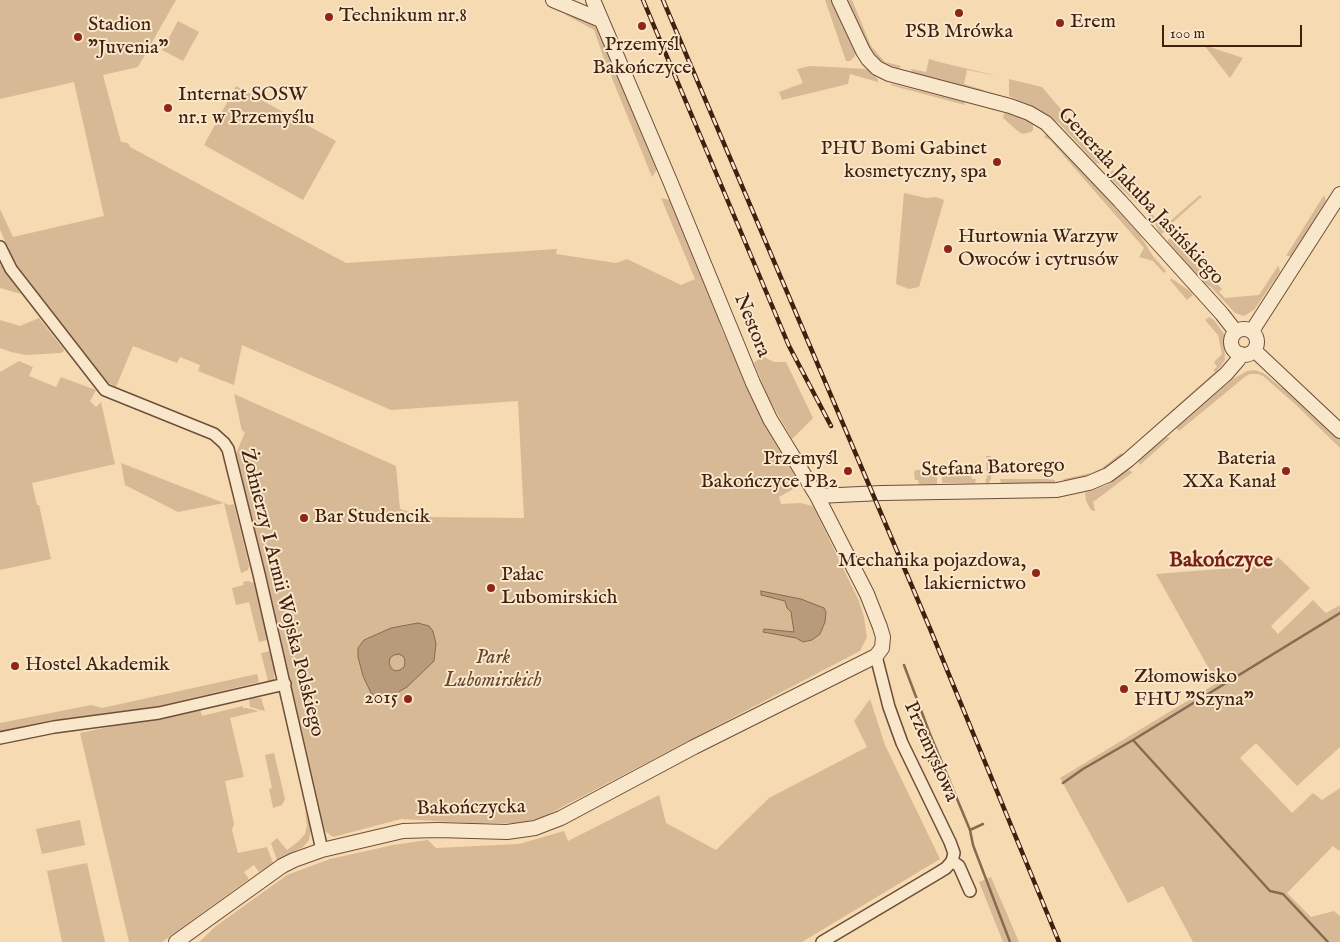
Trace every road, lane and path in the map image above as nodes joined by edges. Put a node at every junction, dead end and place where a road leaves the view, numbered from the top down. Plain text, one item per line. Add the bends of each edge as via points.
1 (593, 0) edge
2 (839, 0) edge
3 (562, 1) edge
4 (601, 20) junction
5 (1340, 194) edge
6 (0, 247) edge
7 (1252, 330) junction
8 (1236, 332) junction
9 (1247, 352) junction
10 (1339, 428) edge
11 (817, 496) junction
12 (876, 656) junction
13 (285, 684) junction
14 (0, 738) edge
15 (322, 850) junction
16 (952, 861) junction
17 (970, 891) dead end
18 (176, 942) edge
19 (822, 942) edge

1 - 4 street, Nestora
2 - 8 street, Generała Jakuba Jasińskiego via 862,51 883,71 1010,106 1046,123
3 - 4 street
4 - 11 street, Nestora via 753,383 770,419
5 - 7 street
6 - 13 street, Żołnierzy I Armii Wojska Polskiego via 11,269 105,390 214,434 228,449
7 - 8 street via 1243,328
7 - 9 street via 1258,340
8 - 9 street via 1231,343 1234,350
9 - 10 street
9 - 11 street, Stefana Batorego via 1128,460 1108,475 1089,483 1057,490
11 - 12 street, Nestora via 877,617 883,637 882,648
12 - 15 street, Bakończycka via 561,818 535,828 506,832 417,830
12 - 16 street, Przemysłowa via 902,743 950,842 954,853
13 - 14 street via 159,714 54,727
13 - 15 street, Żołnierzy I Armii Wojska Polskiego
15 - 18 street, Bakończycka via 282,866
16 - 17 street, Przemysłowa via 959,866
16 - 19 street via 946,868

